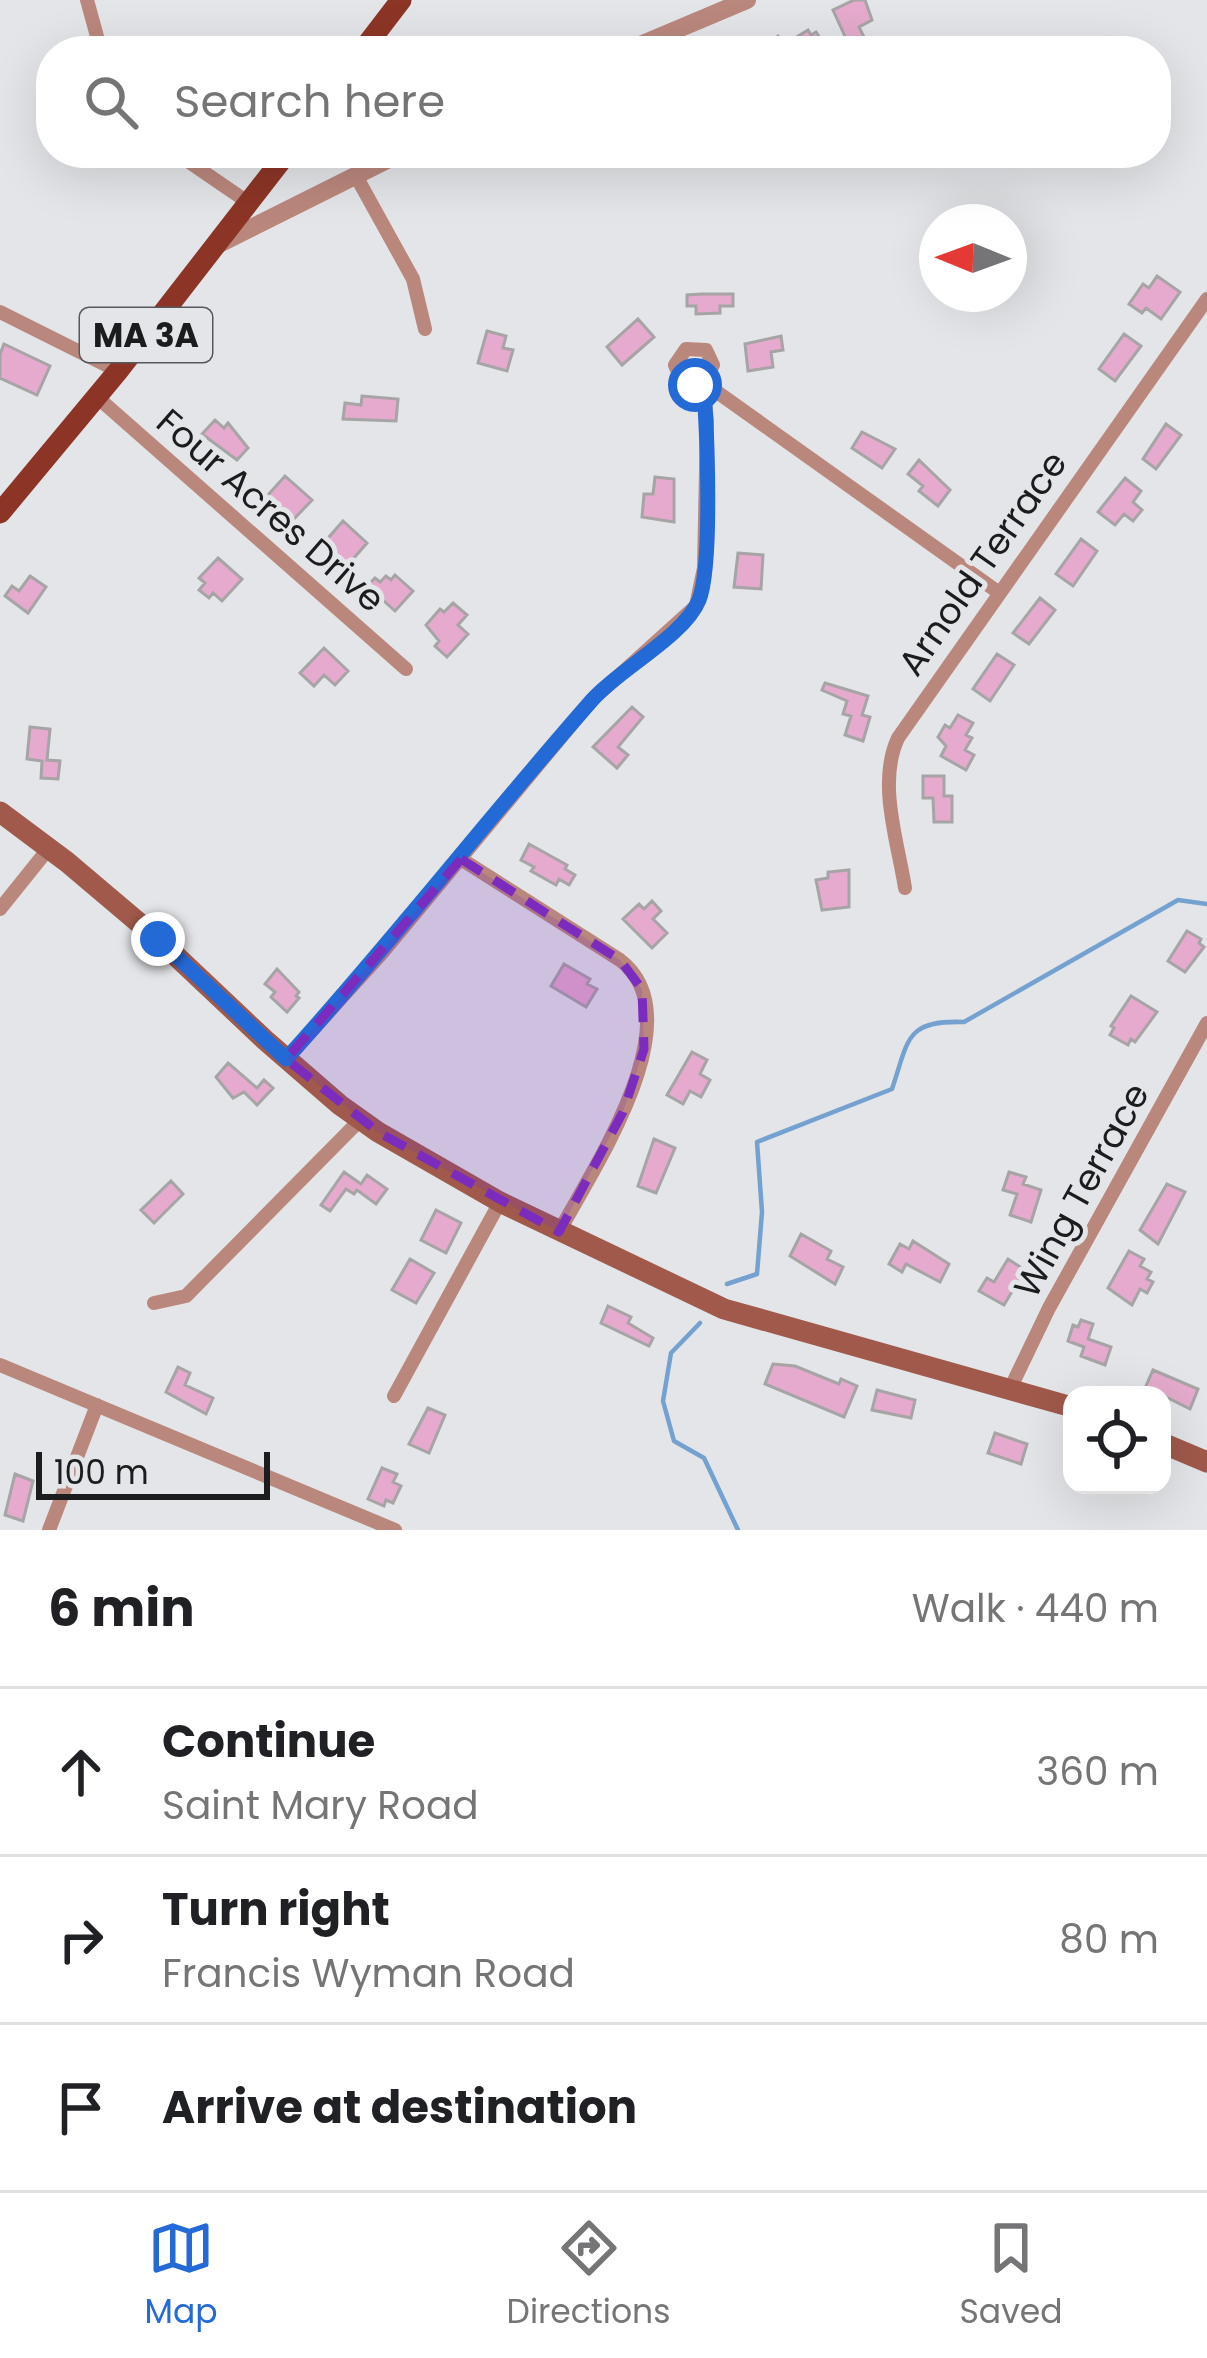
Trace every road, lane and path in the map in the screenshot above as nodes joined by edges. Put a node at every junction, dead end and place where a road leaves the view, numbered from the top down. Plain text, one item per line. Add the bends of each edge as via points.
1 (87, 0) edge
2 (401, 0) edge
3 (747, 0) edge
4 (97, 36) edge
5 (373, 36) edge
6 (662, 36) edge
7 (198, 168) edge
8 (275, 168) edge
9 (372, 168) edge
10 (356, 176) junction
11 (249, 203) junction
12 (218, 245) junction
13 (1207, 299) edge
14 (0, 312) edge
15 (425, 329) dead end
16 (118, 371) junction
17 (98, 397) junction
18 (0, 513) edge
19 (998, 592) junction
20 (406, 669) dead end
21 (0, 812) edge
22 (49, 848) junction
23 (461, 859) junction
24 (905, 888) dead end
25 (0, 909) edge
26 (1207, 1023) edge
27 (286, 1059) junction
28 (360, 1120) junction
29 (500, 1202) junction
30 (559, 1232) junction
31 (154, 1303) dead end
32 (0, 1366) edge
33 (1011, 1387) junction
34 (394, 1396) dead end
35 (1063, 1404) edge
36 (97, 1405) junction
37 (1171, 1447) edge
38 (1207, 1462) edge
39 (49, 1530) edge
40 (394, 1530) edge

1 - 4 street
2 - 5 main road
3 - 6 street
7 - 11 street
8 - 11 main road, MA 3A
9 - 10 street
10 - 12 street
10 - 15 street via 413,279
11 - 12 main road, MA 3A
12 - 16 main road, MA 3A
13 - 19 street, Arnold Terrace
14 - 16 street
16 - 17 main road, MA 3A
17 - 18 main road, MA 3A
17 - 20 street, Four Acres Drive
19 - 23 street via 703,382 704,568 696,606 605,686
19 - 24 street, Arnold Terrace via 894,744 890,788
21 - 22 main road
22 - 25 street
22 - 27 main road
23 - 27 street
23 - 30 street via 606,950 640,982 645,1037 636,1080
26 - 33 street, Wing Terrace
27 - 28 main road
28 - 29 main road
28 - 31 street via 188,1294
29 - 30 main road
29 - 34 street
30 - 33 main road via 738,1314
32 - 36 street
33 - 35 main road
36 - 39 street
36 - 40 street
37 - 38 main road

